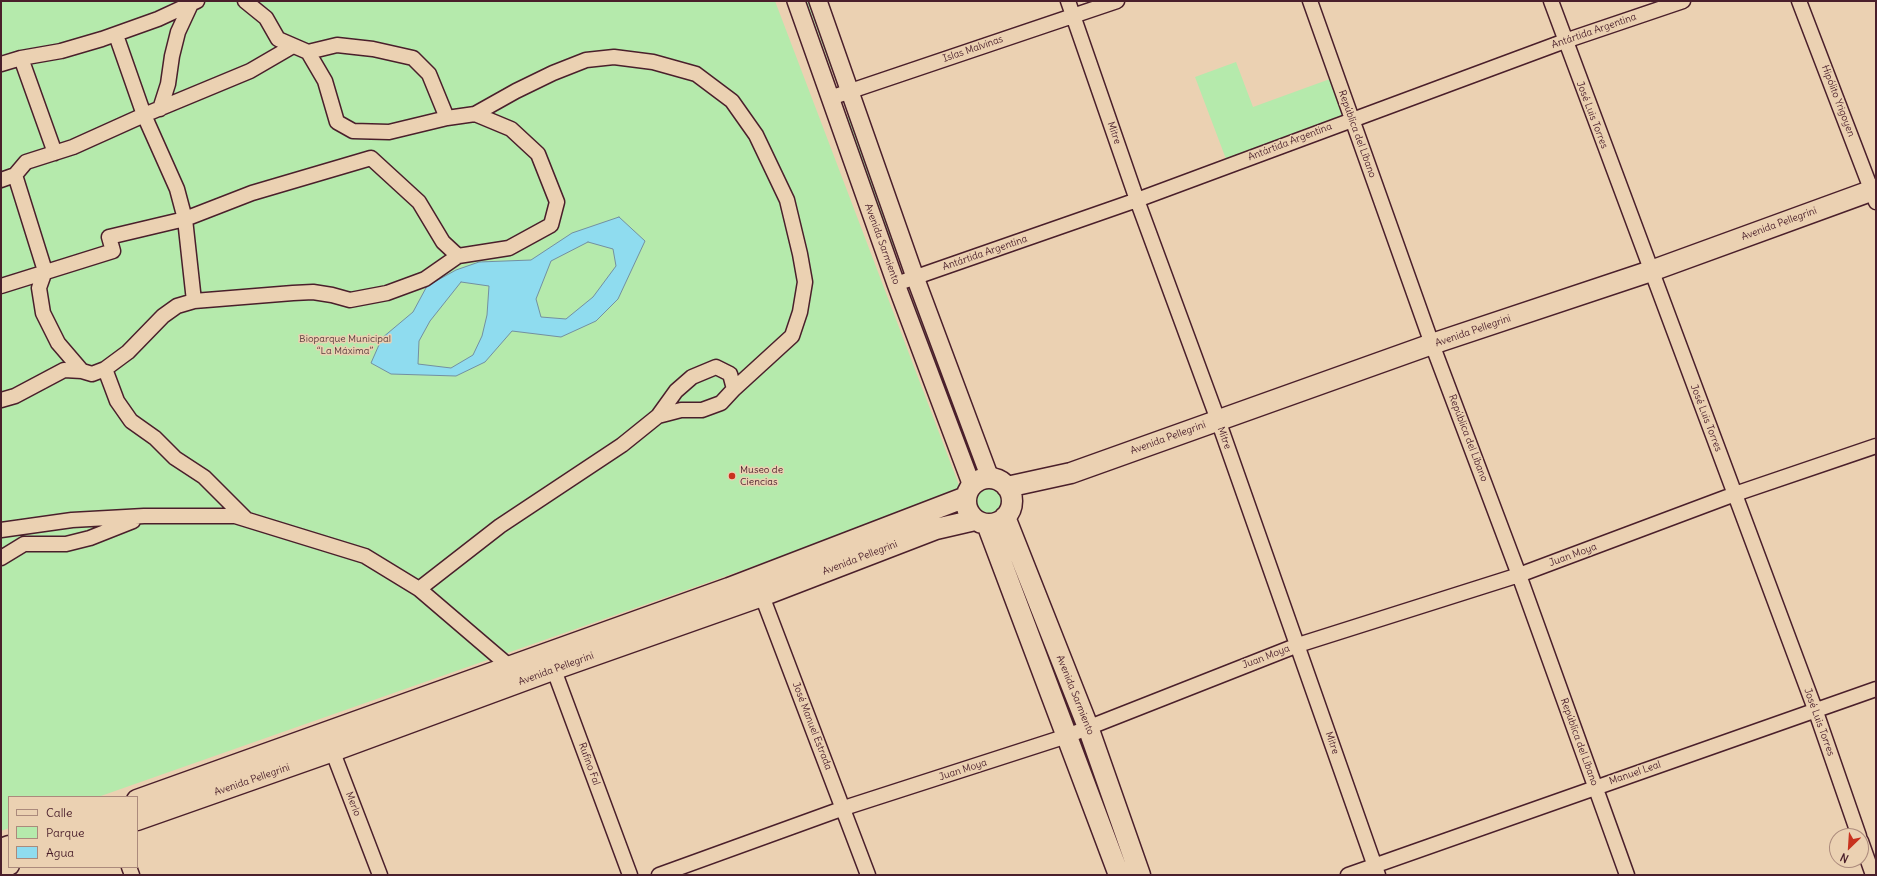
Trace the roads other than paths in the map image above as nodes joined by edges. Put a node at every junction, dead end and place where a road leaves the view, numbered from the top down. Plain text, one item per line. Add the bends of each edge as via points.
1 (245, 1) edge
2 (796, 1) edge
3 (818, 1) edge
4 (1068, 1) edge
5 (1116, 1) edge
6 (1310, 1) edge
7 (1551, 1) edge
8 (1683, 1) edge
9 (1799, 1) edge
10 (194, 2) edge
11 (1073, 16) junction
12 (116, 35) junction
13 (1565, 41) junction
14 (293, 46) junction
15 (308, 52) junction
16 (21, 58) junction
17 (1, 64) edge
18 (849, 91) junction
19 (830, 98) junction
20 (160, 109) junction
21 (144, 114) junction
22 (475, 114) junction
23 (447, 118) junction
24 (1352, 119) junction
25 (55, 153) junction
26 (15, 175) junction
27 (1, 180) edge
28 (1875, 193) edge
29 (1137, 200) junction
30 (185, 219) junction
31 (458, 256) junction
32 (45, 271) junction
33 (1651, 271) junction
34 (915, 277) junction
35 (896, 284) junction
36 (1, 286) edge
37 (194, 301) junction
38 (1432, 344) junction
39 (105, 369) junction
40 (82, 371) junction
41 (734, 389) junction
42 (1, 400) edge
43 (658, 416) junction
44 (1218, 420) junction
45 (1876, 446) edge
46 (1071, 473) junction
47 (998, 483) junction
48 (969, 491) junction
49 (1735, 494) junction
50 (144, 516) junction
51 (994, 518) junction
52 (246, 519) junction
53 (1, 530) edge
54 (1, 558) edge
55 (1519, 575) junction
56 (755, 578) junction
57 (419, 589) junction
58 (762, 596) junction
59 (1298, 645) junction
60 (551, 661) junction
61 (509, 666) junction
62 (1876, 689) edge
63 (1815, 709) junction
64 (1088, 727) junction
65 (325, 733) junction
66 (1067, 736) junction
67 (333, 751) junction
68 (1596, 787) junction
69 (138, 800) edge
70 (844, 808) junction
71 (138, 820) edge
72 (1856, 828) edge
73 (1869, 864) edge
74 (1376, 870) edge
75 (380, 875) edge
76 (630, 875) edge
77 (659, 875) edge
78 (868, 875) edge
79 (1119, 875) edge
80 (1140, 875) edge
81 (1348, 875) edge
82 (1627, 875) edge
83 (1873, 875) edge

1 - 14 street via 266,18 278,39
2 - 19 street, Avenida Sarmiento
3 - 18 street, Avenida Sarmiento
4 - 11 street, Mitre
5 - 11 street, Islas Malvinas
6 - 24 street, República del Líbano
7 - 13 street, José Luis Torres
8 - 13 street, Antártida Argentina
9 - 28 street, Hipólito Yrigoyen
10 - 12 street via 158,20
10 - 20 street via 178,32 168,84
11 - 18 street, Islas Malvinas
11 - 29 street, Mitre
12 - 16 street via 61,51
12 - 21 street
13 - 24 street, Antártida Argentina
13 - 33 street, José Luis Torres
14 - 15 street
14 - 20 street via 250,70
15 - 23 street via 337,45 373,49 413,58 429,74
15 - 23 street via 325,81 337,122 353,131 389,132
16 - 17 street
16 - 25 street
18 - 19 street, Islas Malvinas
18 - 34 street, Avenida Sarmiento
19 - 35 street, Avenida Sarmiento
20 - 21 street
21 - 25 street
21 - 30 street via 177,189
22 - 23 street
22 - 31 street via 511,129 538,154 558,202 551,224 509,248
22 - 41 street via 553,73 586,60 614,57 653,62 696,74 732,101 756,135 786,200 805,282 800,312 792,336
24 - 29 street, Antártida Argentina
24 - 38 street, República del Líbano
25 - 26 street via 26,162
26 - 27 street
26 - 32 street
28 - 33 main road, Avenida Pellegrini
29 - 34 street, Antártida Argentina
29 - 44 street, Mitre
30 - 31 street via 252,193 371,158 419,202 443,242
30 - 32 street via 109,237 113,251
30 - 37 street
31 - 37 street via 425,279 386,293 350,300 313,292
32 - 36 street
32 - 40 street via 38,288 42,312 58,342
33 - 38 main road, Avenida Pellegrini
33 - 49 street, José Luis Torres
34 - 35 street, Antártida Argentina
34 - 47 street, Avenida Sarmiento
35 - 48 street, Avenida Sarmiento
37 - 39 street via 177,306 162,316 128,352
38 - 44 main road, Avenida Pellegrini
38 - 55 street, República del Líbano
39 - 40 street via 92,374
39 - 52 street via 117,401 131,421 155,438 175,458 204,477
40 - 42 street via 64,370 15,396
41 - 43 street via 721,403 702,410 681,410
41 - 43 street via 730,374 716,367 692,377 676,391
43 - 57 street via 622,445 500,526
44 - 46 main road, Avenida Pellegrini
44 - 59 street, Mitre
45 - 49 street, Juan Moya
46 - 47 main road, Avenida Pellegrini
46 - 51 main road, Avenida Pellegrini
47 - 48 main road via 979,480
47 - 51 main road via 1012,501
48 - 51 main road via 968,512
48 - 56 main road, Avenida Pellegrini
49 - 55 street, Juan Moya
49 - 63 street, José Luis Torres
50 - 52 street via 235,516
50 - 53 street via 72,520
50 - 54 street via 90,538 66,544 24,544
51 - 58 main road, Avenida Pellegrini via 936,529
51 - 64 main road, Avenida Sarmiento
51 - 66 main road
52 - 57 street via 365,556
55 - 59 street, Juan Moya
55 - 68 street, República del Líbano
56 - 58 street, José Manuel Estrada
56 - 60 main road, Avenida Pellegrini
57 - 61 street
58 - 60 main road, Avenida Pellegrini
58 - 70 street, José Manuel Estrada
59 - 64 street, Juan Moya
59 - 74 street, Mitre
60 - 61 main road, Avenida Pellegrini
60 - 67 main road, Avenida Pellegrini
60 - 76 street, Rufino Fal
61 - 65 main road, Avenida Pellegrini
62 - 63 street, Manuel Leal
63 - 68 street, Manuel Leal
63 - 72 street, José Luis Torres
64 - 66 street, Juan Moya
64 - 80 main road, Avenida Sarmiento
65 - 67 street, Merlo
65 - 69 main road, Avenida Pellegrini
66 - 70 street, Juan Moya
66 - 79 main road
67 - 71 main road, Avenida Pellegrini
67 - 75 street, Merlo
68 - 74 street, Manuel Leal
68 - 82 street, República del Líbano
70 - 77 street, Juan Moya
70 - 78 street, José Manuel Estrada
73 - 83 street
74 - 81 street, Manuel Leal

